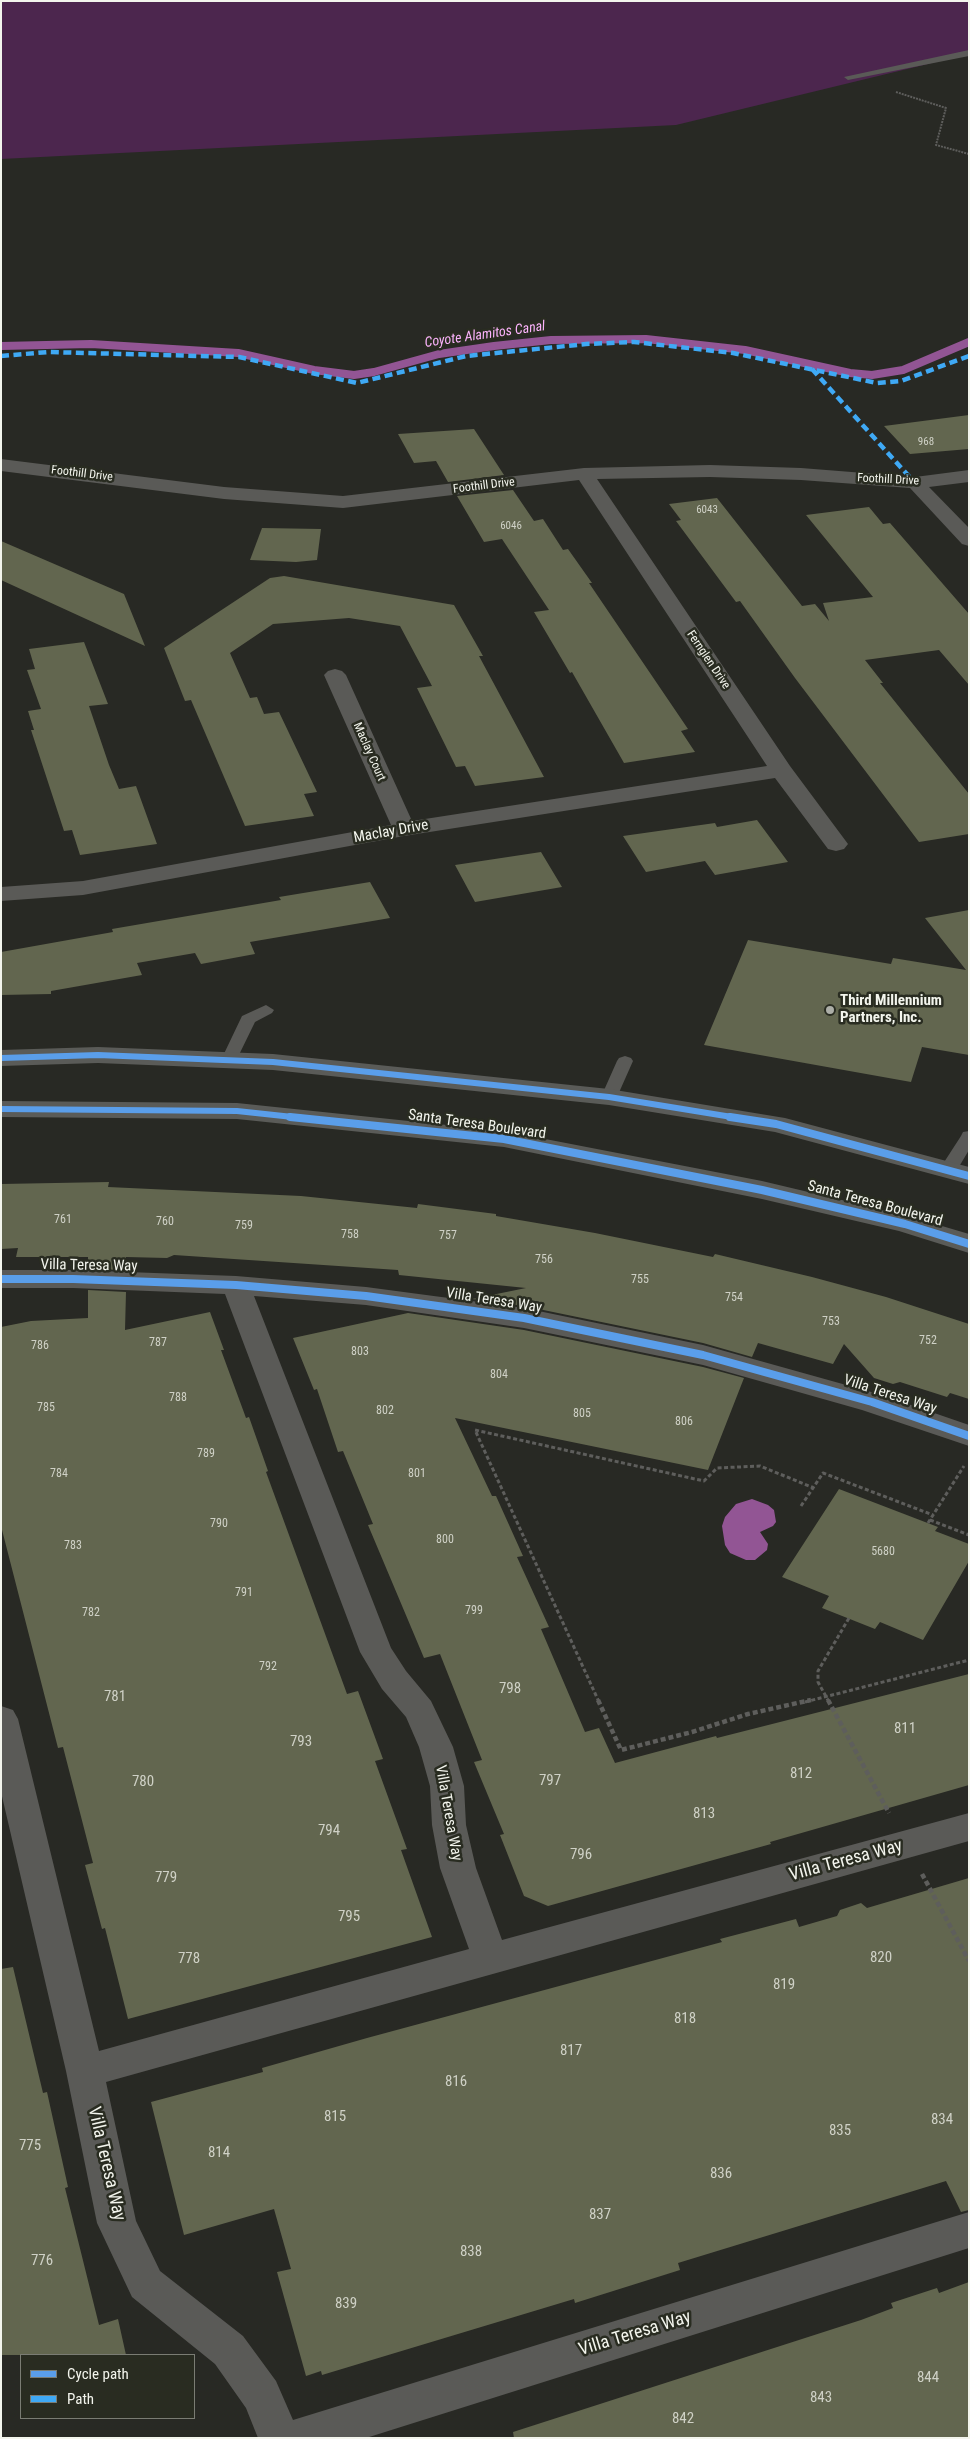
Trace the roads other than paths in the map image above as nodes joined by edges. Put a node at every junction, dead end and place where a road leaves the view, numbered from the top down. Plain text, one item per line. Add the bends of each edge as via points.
1 (969, 53) edge
2 (848, 77) road end
3 (1, 465) edge
4 (584, 474) junction
5 (969, 476) edge
6 (915, 483) junction
7 (969, 540) edge
8 (335, 675) dead end
9 (781, 770) junction
10 (404, 829) junction
11 (836, 844) dead end
12 (1, 894) edge
13 (266, 1010) dead end
14 (1, 1058) edge
15 (229, 1060) junction
16 (625, 1061) dead end
17 (610, 1097) junction
18 (1, 1109) edge
19 (969, 1136) edge
20 (958, 1173) edge
21 (969, 1244) edge
22 (1, 1279) edge
23 (236, 1285) junction
24 (969, 1436) edge
25 (1, 1719) edge
26 (969, 1827) edge
27 (491, 1959) junction
28 (85, 2071) junction
29 (969, 2230) edge
30 (279, 2438) edge
31 (300, 2438) edge

1 - 2 lane
3 - 4 street, Foothill Drive via 224,493 343,502
4 - 6 street, Foothill Drive via 710,471
4 - 9 street, Fernglen Drive
5 - 6 street, Foothill Drive
6 - 7 street
8 - 10 street, Maclay Court
9 - 10 street, Maclay Drive
9 - 11 street, Fernglen Drive
10 - 12 street, Maclay Drive via 83,888
13 - 15 lane via 248,1019
14 - 15 main road via 98,1055
15 - 17 main road
16 - 17 lane
17 - 20 main road via 776,1124
18 - 21 main road, Santa Teresa Boulevard via 237,1111 504,1139 762,1190 905,1224
19 - 20 lane
22 - 23 street, Villa Teresa Way
23 - 24 street, Villa Teresa Way via 366,1296 533,1320 703,1355 872,1402
23 - 27 street, Villa Teresa Way via 376,1652 419,1710 436,1747 447,1786 449,1825 458,1868
25 - 28 street, Villa Teresa Way
26 - 27 street, Villa Teresa Way
27 - 28 street, Villa Teresa Way
28 - 30 street, Villa Teresa Way via 117,2223 146,2284 229,2350 261,2395
29 - 31 street, Villa Teresa Way

